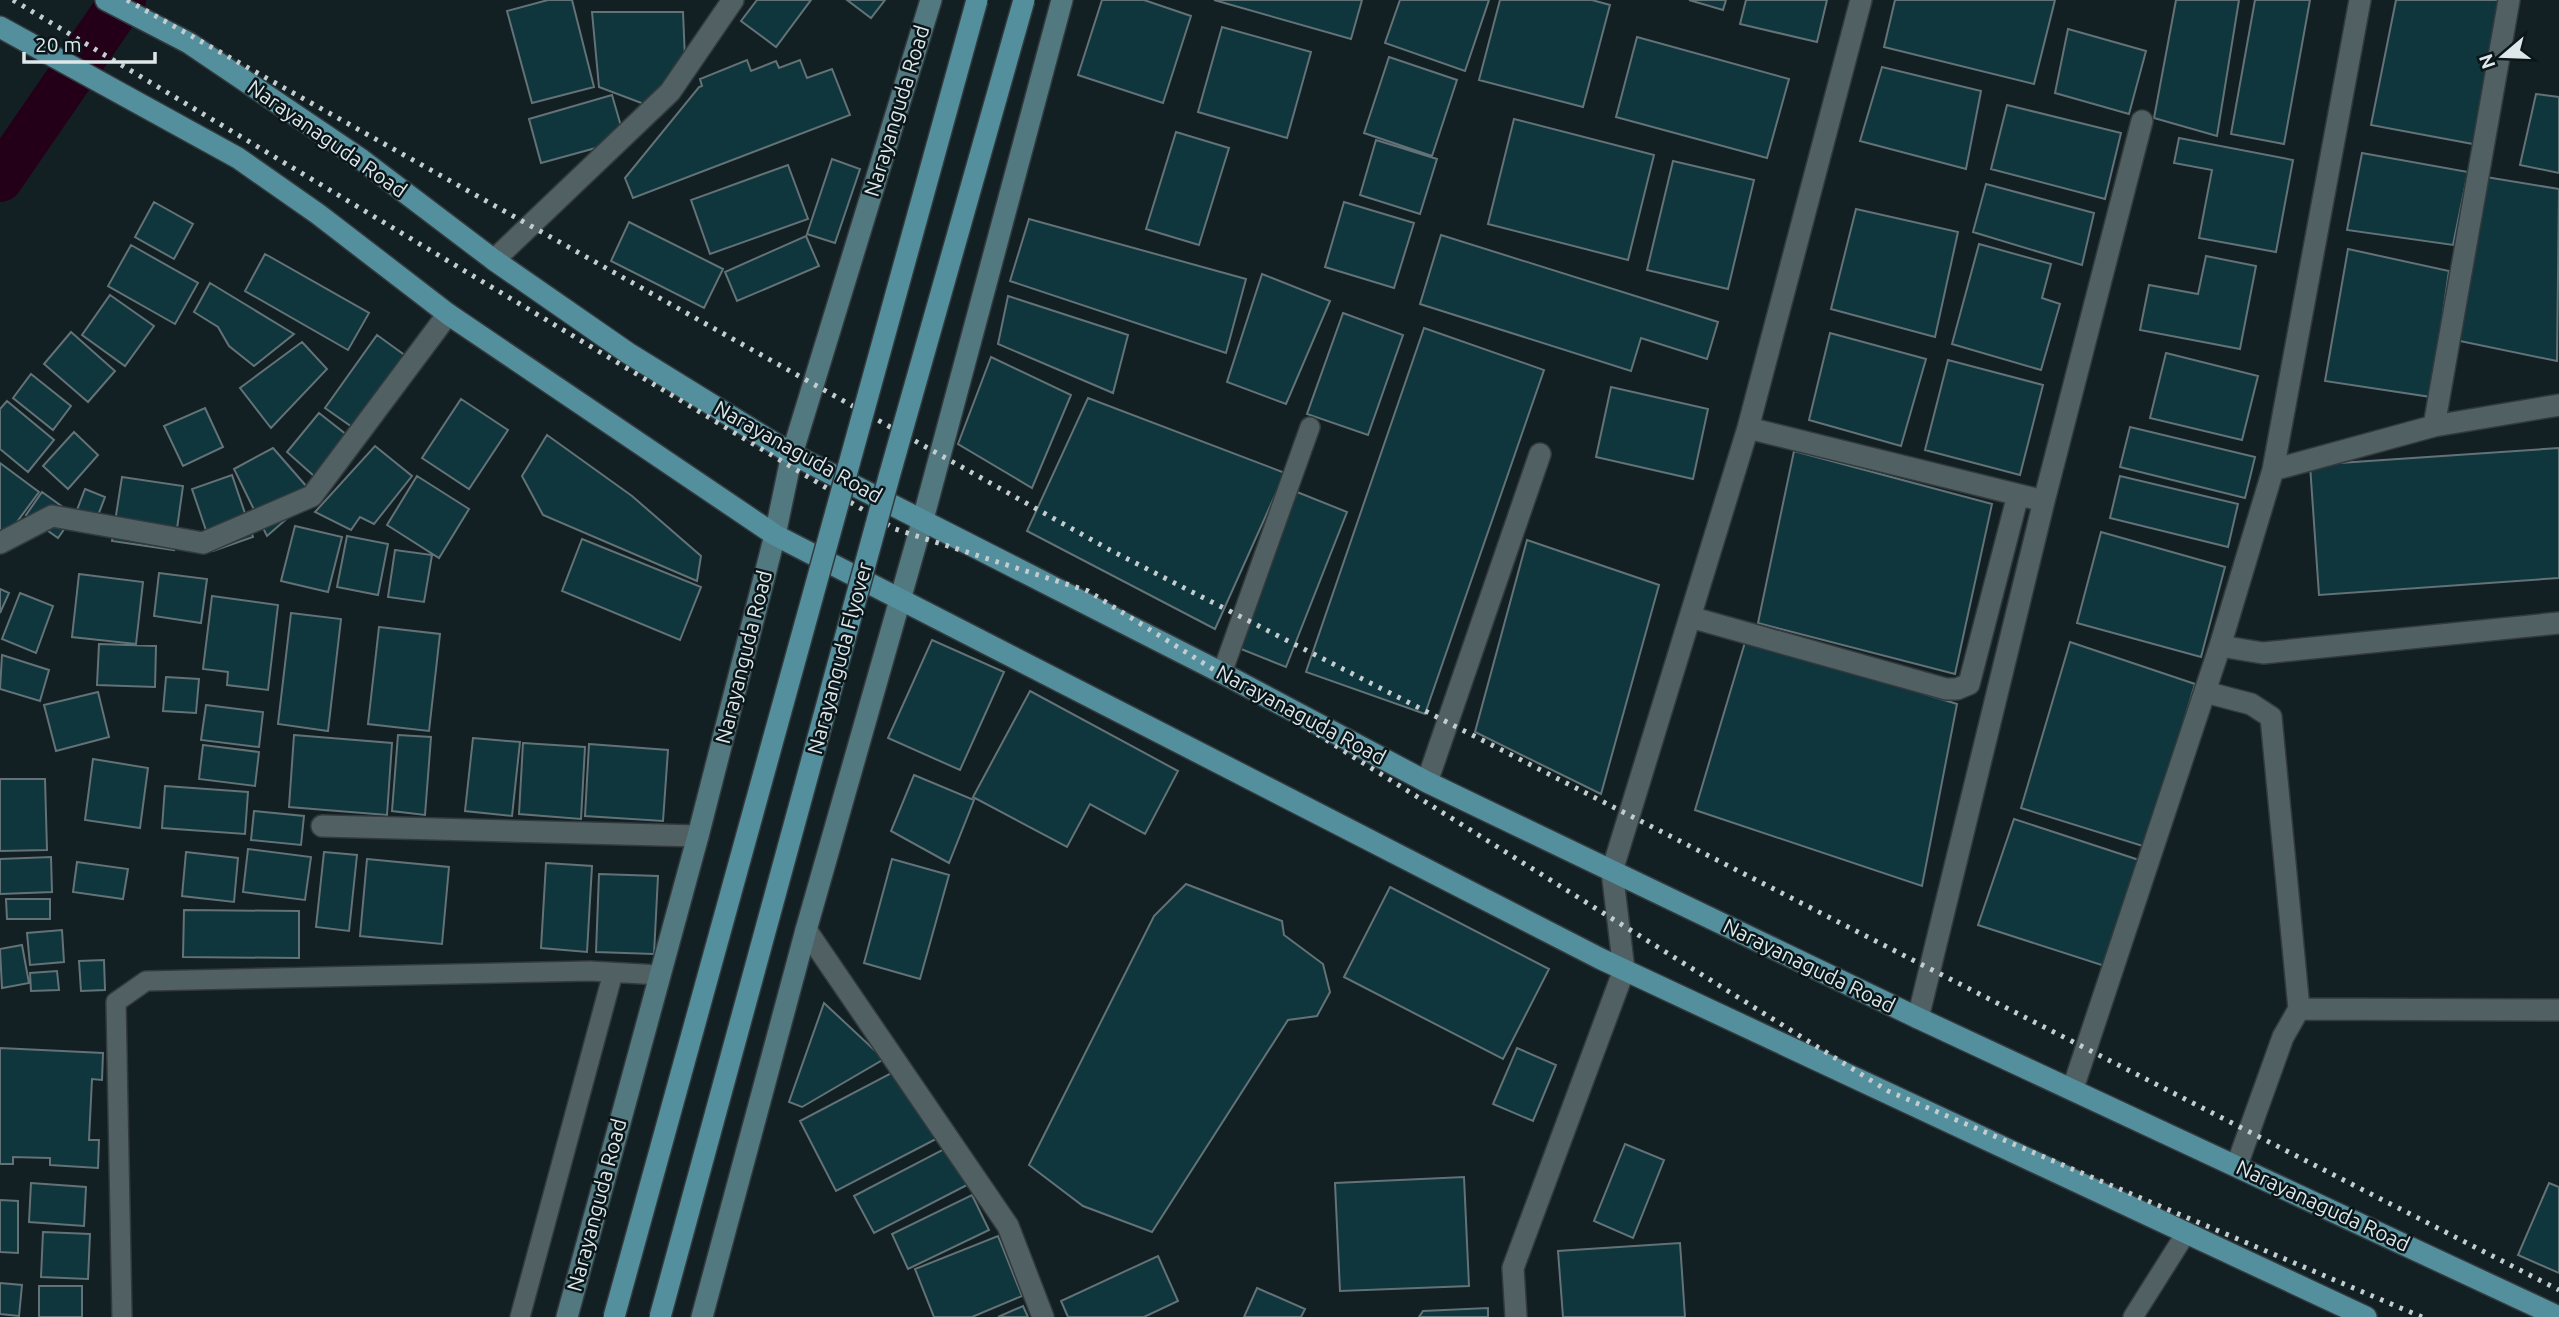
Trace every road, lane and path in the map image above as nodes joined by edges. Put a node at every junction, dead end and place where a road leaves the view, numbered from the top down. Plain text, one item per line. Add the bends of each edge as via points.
1 (106, 0) edge
2 (733, 0) edge
3 (931, 0) edge
4 (977, 0) edge
5 (1024, 0) edge
6 (1062, 0) edge
7 (1861, 0) edge
8 (2360, 0) edge
9 (2509, 0) edge
10 (0, 27) edge
11 (2142, 121) dead end
12 (494, 260) junction
13 (448, 314) junction
14 (2559, 405) edge
15 (1310, 426) dead end
16 (2434, 426) junction
17 (1748, 428) junction
18 (792, 454) junction
19 (1540, 454) dead end
20 (2273, 470) junction
21 (2018, 495) junction
22 (2044, 501) junction
23 (923, 519) junction
24 (775, 535) junction
25 (0, 543) edge
26 (900, 600) junction
27 (1690, 617) junction
28 (2559, 623) edge
29 (2220, 646) junction
30 (1222, 673) junction
31 (2204, 692) junction
32 (1427, 782) junction
33 (322, 826) dead end
34 (698, 836) junction
35 (1612, 871) junction
36 (806, 930) junction
37 (1624, 970) junction
38 (613, 973) junction
39 (660, 975) junction
40 (2299, 1009) junction
41 (2559, 1010) edge
42 (1918, 1018) junction
43 (2073, 1088) junction
44 (2237, 1166) junction
45 (2186, 1233) junction
46 (122, 1317) edge
47 (520, 1317) edge
48 (567, 1317) edge
49 (614, 1317) edge
50 (660, 1317) edge
51 (702, 1317) edge
52 (1043, 1317) edge
53 (1516, 1317) edge
54 (2133, 1317) edge
55 (2365, 1317) edge
56 (2559, 1317) edge

1 - 12 main road, Narayanaguda Road via 189,43 362,160
2 - 12 street via 670,92
3 - 18 street, Narayanguda Road
4 - 49 main road, Narayanguda Flyover, bridge
5 - 50 main road, Narayanguda Flyover, bridge
6 - 23 street
7 - 17 street
8 - 20 street
9 - 16 street
10 - 13 main road via 238,159
11 - 22 street
12 - 18 main road, Narayanaguda Road via 628,353
13 - 24 main road
13 - 25 street via 312,496 203,543 52,516
14 - 16 street
15 - 30 lane
16 - 20 street
17 - 21 street
17 - 27 street
18 - 23 main road, Narayanaguda Road
18 - 24 street, Narayanguda Road
19 - 32 street
20 - 29 street
21 - 22 street
21 - 27 street via 1969,684 1958,690
22 - 42 street
23 - 26 street
23 - 30 main road, Narayanaguda Road
24 - 26 main road
24 - 34 street, Narayanguda Road
26 - 36 street
26 - 37 main road
27 - 35 street
28 - 29 street via 2263,653
29 - 31 street
30 - 32 main road, Narayanaguda Road
31 - 40 street via 2251,704 2271,717
31 - 43 street
32 - 35 main road, Narayanaguda Road
33 - 34 street
34 - 39 street, Narayanguda Road
35 - 37 street
35 - 42 main road, Narayanaguda Road
36 - 51 street
36 - 52 street via 1008,1226
37 - 45 main road
37 - 53 street via 1513,1268
38 - 39 lane
38 - 46 lane via 146,981 116,1002
38 - 47 lane
39 - 48 street, Narayanguda Road
40 - 41 street
40 - 44 street via 2283,1037
42 - 43 main road, Narayanaguda Road
43 - 44 main road, Narayanaguda Road
44 - 56 main road, Narayanaguda Road
45 - 54 lane
45 - 55 main road

